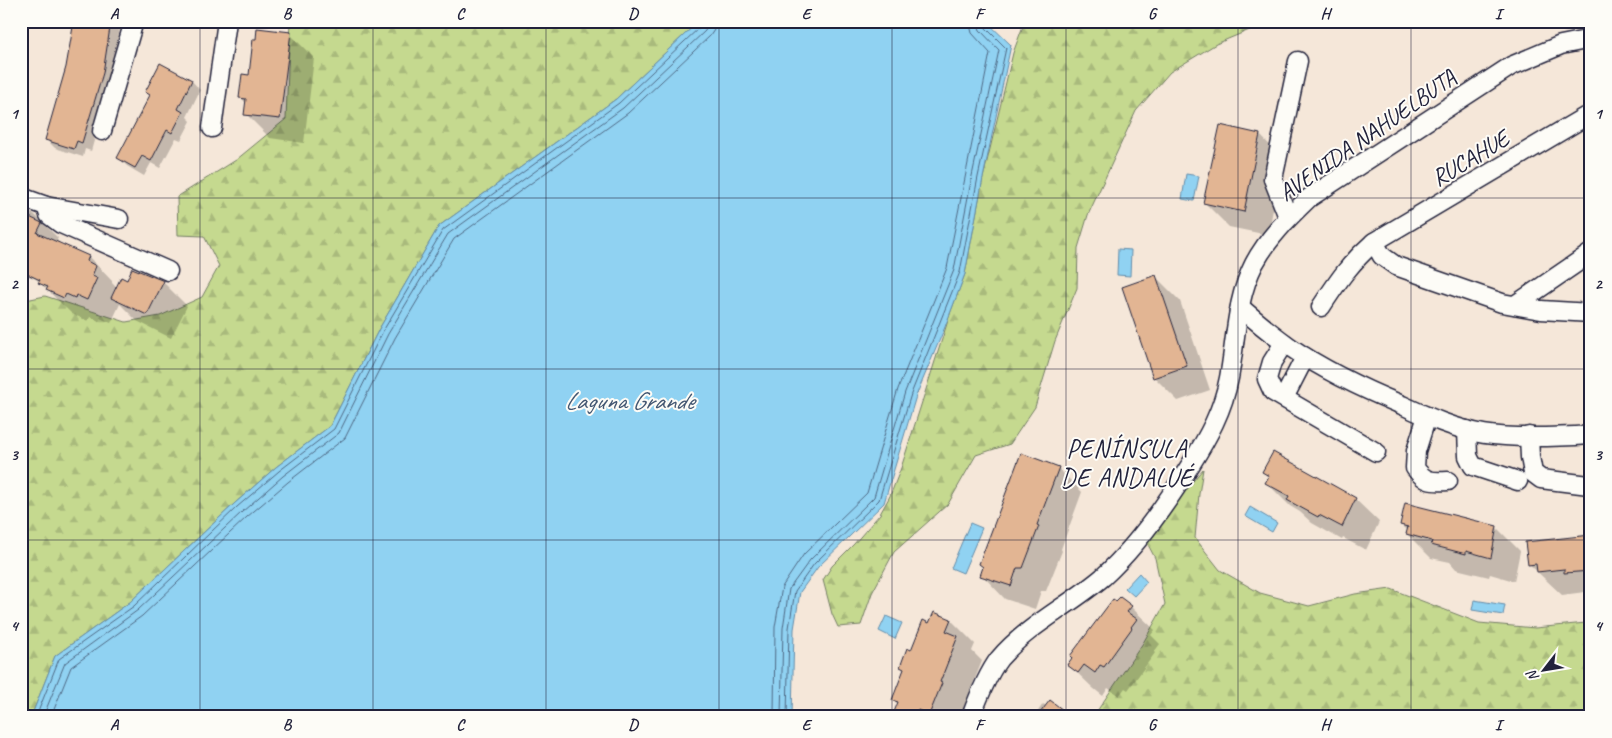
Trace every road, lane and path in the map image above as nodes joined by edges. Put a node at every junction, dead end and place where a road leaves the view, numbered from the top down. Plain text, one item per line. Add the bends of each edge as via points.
1 (134, 21) edge
2 (227, 21) edge
3 (1591, 39) edge
4 (1298, 61) dead end
5 (1591, 115) edge
6 (212, 128) dead end
7 (102, 131) dead end
8 (21, 197) edge
9 (46, 206) junction
10 (1288, 217) junction
11 (118, 219) dead end
12 (1374, 242) junction
13 (1591, 253) edge
14 (168, 271) dead end
15 (1515, 305) junction
16 (1240, 307) junction
17 (1321, 307) dead end
18 (1591, 313) edge
19 (1284, 343) junction
20 (1305, 357) junction
21 (1284, 398) junction
22 (1427, 416) junction
23 (1467, 430) junction
24 (1591, 435) edge
25 (1529, 436) junction
26 (1376, 452) dead end
27 (1448, 481) dead end
28 (1518, 481) dead end
29 (1589, 485) dead end
30 (971, 717) edge

1 - 7 street
2 - 6 street
3 - 10 street, AVENIDA NAHUELBUTA via 1561,45 1511,66 1309,198
4 - 10 street via 1273,179
5 - 12 street, RUCAHUE
8 - 9 street
9 - 11 street
9 - 14 street via 49,215 60,224
10 - 16 street, AVENIDA NAHUELBUTA via 1254,264
12 - 15 street via 1382,256 1396,266
12 - 17 street, RUCAHUE via 1344,271
13 - 15 street
15 - 18 street
16 - 19 street
16 - 30 street, AVENIDA NAHUELBUTA via 1229,377 1217,417 1166,504 1103,577 1029,630 999,660 980,693
19 - 20 street
19 - 21 street via 1272,362 1267,379 1273,392
20 - 21 street
20 - 22 street via 1351,383
21 - 26 street
22 - 23 street
22 - 27 street via 1416,451 1415,468 1422,478 1433,482
23 - 25 street
23 - 28 street via 1468,456 1473,466
24 - 25 street
25 - 29 street via 1533,473 1541,479

